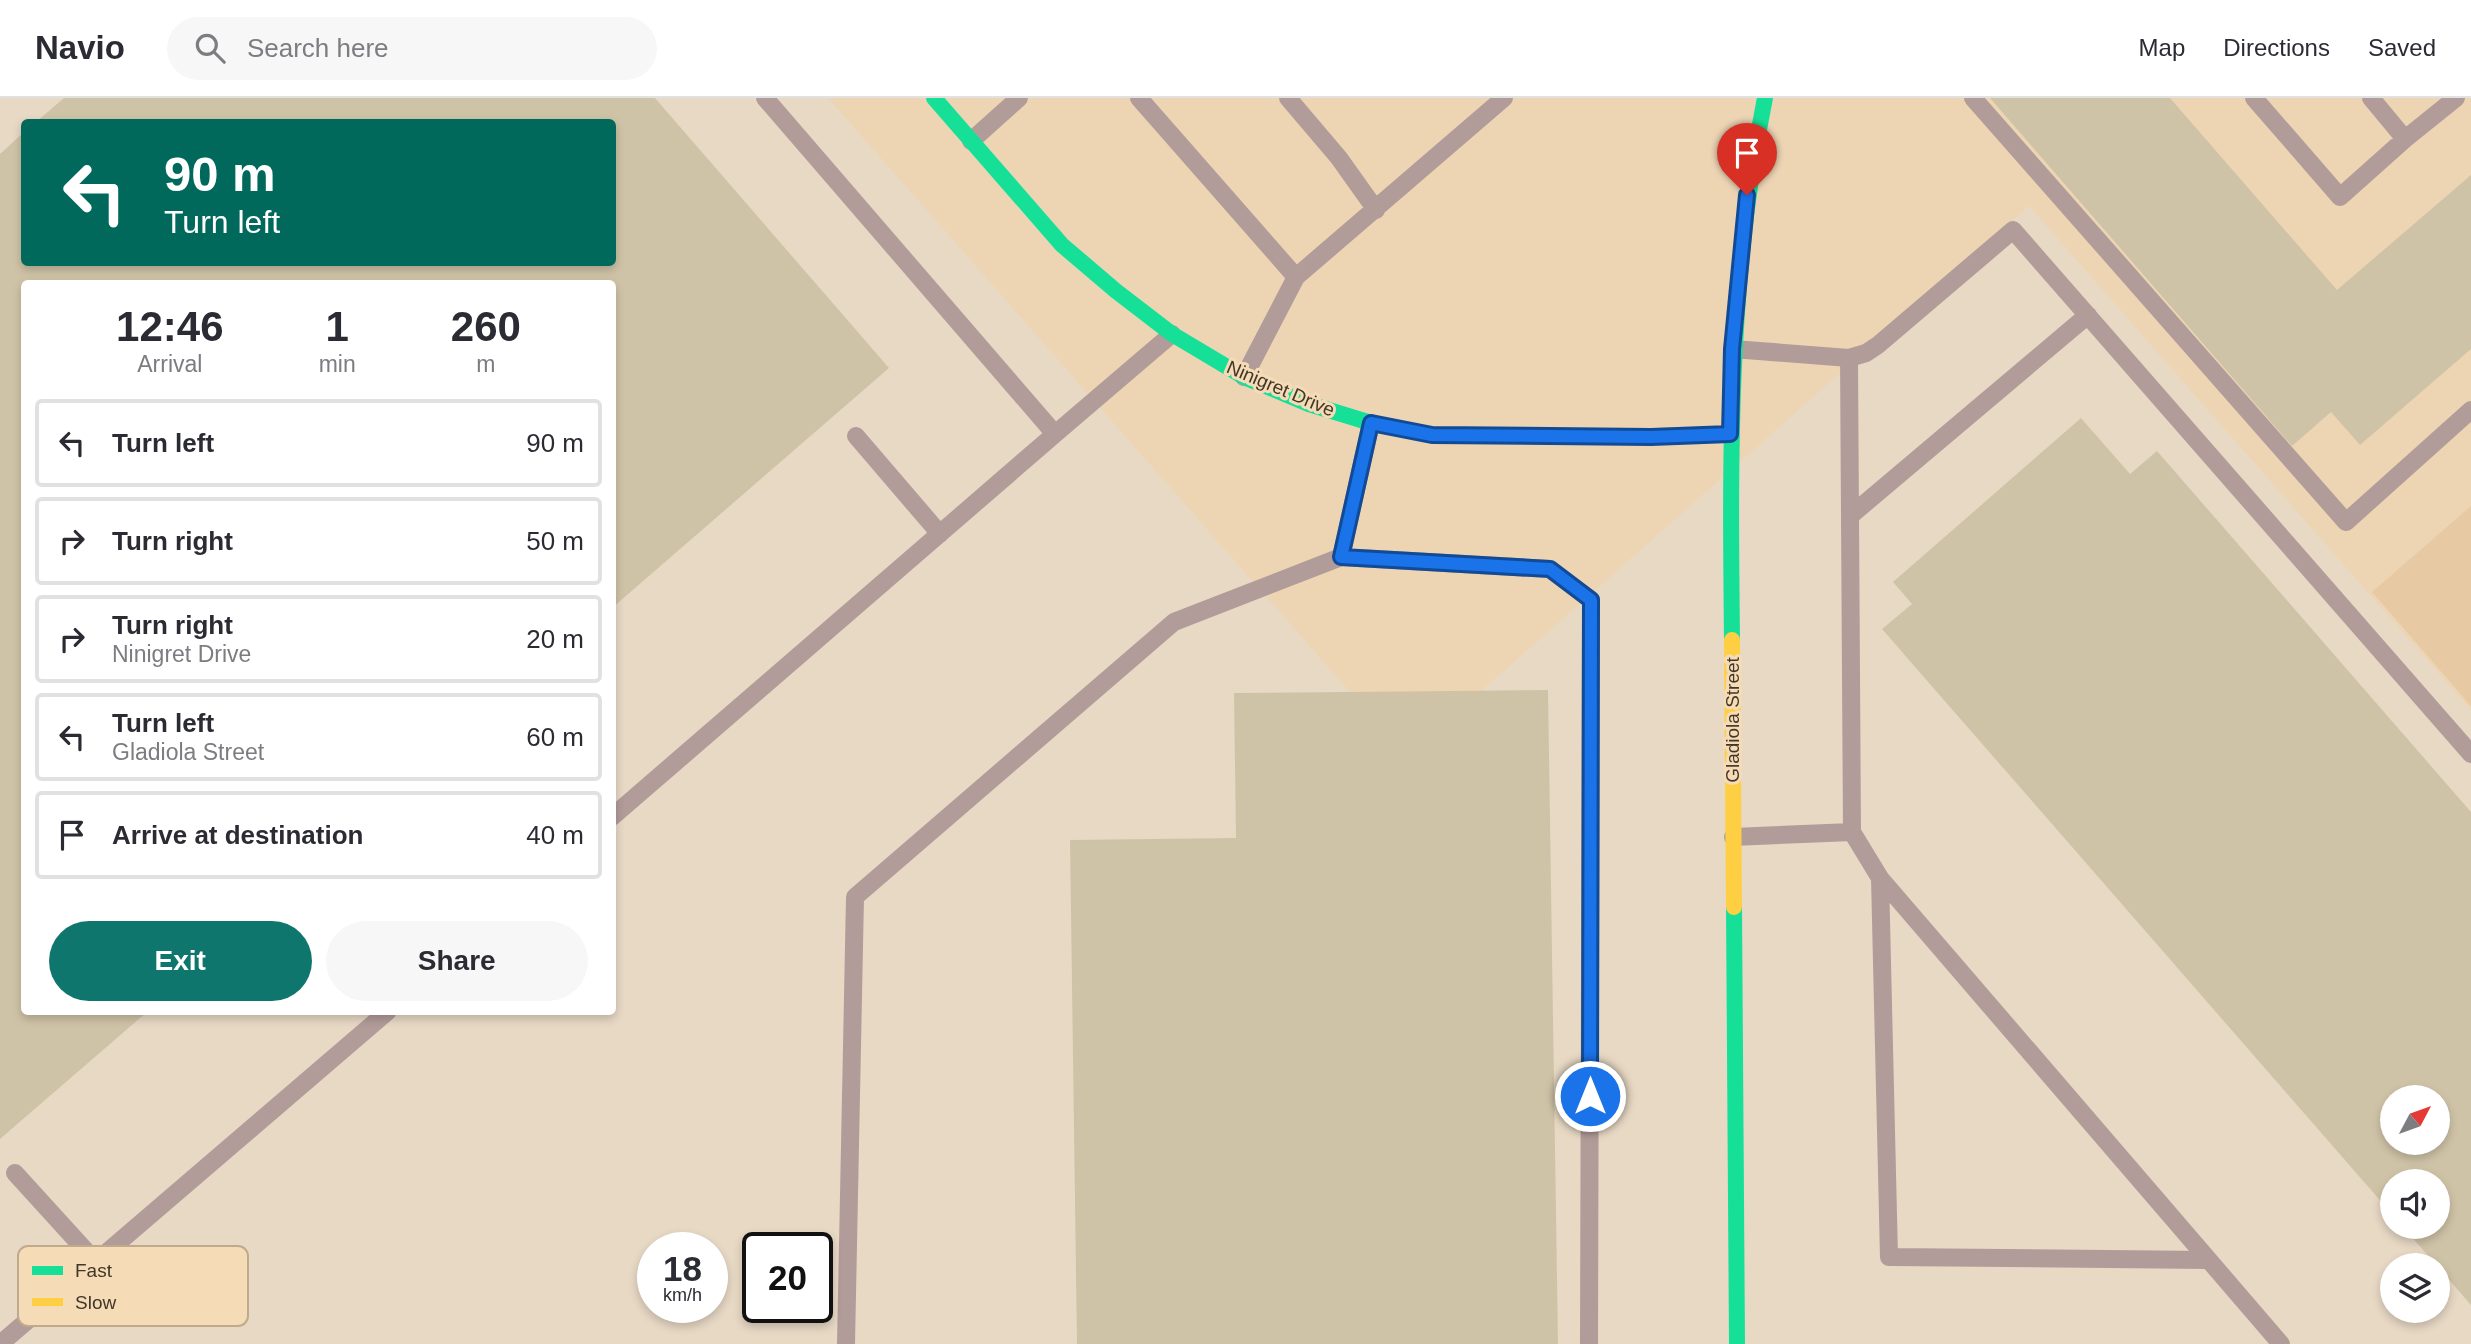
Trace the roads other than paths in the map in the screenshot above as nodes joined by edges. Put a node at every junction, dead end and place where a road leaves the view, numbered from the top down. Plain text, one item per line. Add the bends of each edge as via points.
1 (765, 98) edge
2 (934, 98) edge
3 (1019, 98) edge
4 (1139, 98) edge
5 (1288, 98) edge
6 (1504, 98) edge
7 (1765, 98) edge
8 (1973, 98) edge
9 (2254, 98) edge
10 (2371, 98) edge
11 (2456, 98) edge
12 (2405, 139) junction
13 (971, 141) junction
14 (1376, 210) junction
15 (1296, 277) junction
16 (2088, 315) junction
17 (1172, 334) junction
18 (1732, 349) junction
19 (1849, 358) junction
20 (1244, 377) junction
21 (2471, 410) edge
22 (1371, 423) junction
23 (1730, 434) junction
24 (1055, 435) junction
25 (856, 436) dead end
26 (1850, 516) junction
27 (940, 534) junction
28 (1341, 557) junction
29 (2471, 754) edge
30 (616, 814) edge
31 (1852, 832) junction
32 (1733, 837) junction
33 (1880, 878) junction
34 (384, 1015) edge
35 (15, 1173) dead end
36 (81, 1246) edge
37 (115, 1246) edge
38 (2207, 1260) junction
39 (21, 1326) edge
40 (0, 1344) edge
41 (846, 1344) edge
42 (1589, 1344) edge
43 (1737, 1344) edge
44 (2281, 1344) edge

1 - 24 lane
2 - 13 street, Ninigret Drive
3 - 13 lane
4 - 15 lane
5 - 14 lane
6 - 14 lane
7 - 18 street, Gladiola Street via 1744,218
8 - 21 lane via 2346,522
9 - 12 lane via 2340,197
10 - 12 lane
11 - 12 lane
13 - 17 street, Ninigret Drive via 1062,245
14 - 15 lane
15 - 20 lane
16 - 19 lane via 2013,230 1878,345
16 - 26 lane
16 - 29 lane
17 - 20 street, Ninigret Drive
17 - 24 lane
18 - 19 lane
18 - 23 street, Gladiola Street
19 - 26 lane
20 - 22 street, Ninigret Drive
22 - 23 street, Ninigret Drive via 1432,435
22 - 28 lane
23 - 32 street, Gladiola Street
24 - 27 lane
25 - 27 lane
26 - 31 lane
27 - 30 lane
28 - 41 lane via 1174,622 855,897
28 - 42 lane via 1550,569 1591,600
31 - 32 lane
31 - 33 lane
32 - 43 street, Gladiola Street
33 - 38 lane
33 - 38 lane via 1889,1257
34 - 37 lane
35 - 36 lane
38 - 44 lane
39 - 40 lane

